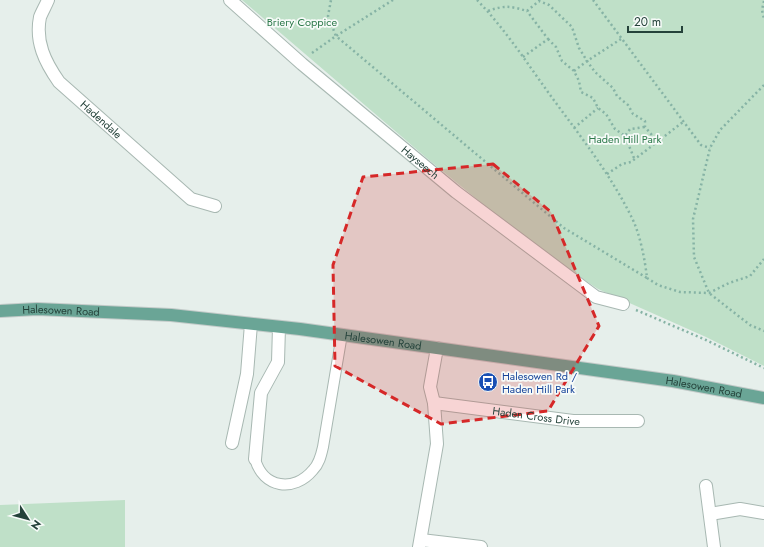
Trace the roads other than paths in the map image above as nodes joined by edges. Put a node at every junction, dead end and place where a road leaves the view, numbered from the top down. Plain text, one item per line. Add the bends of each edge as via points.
1 (48, 0) edge
2 (230, 0) edge
3 (215, 206) dead end
4 (623, 304) road end
5 (0, 311) edge
6 (251, 324) junction
7 (279, 327) junction
8 (342, 334) junction
9 (437, 348) junction
10 (764, 398) edge
11 (434, 403) junction
12 (638, 421) dead end
13 (232, 443) dead end
14 (255, 459) joint
15 (706, 486) dead end
16 (764, 513) edge
17 (710, 514) junction
18 (420, 543) edge
19 (481, 547) edge
20 (714, 547) edge

1 - 3 street, Hadendale via 40,17 41,49 48,67 59,82 191,199
2 - 4 street, Hayseech via 302,64 456,192 596,297
5 - 6 main road, Halesowen Road via 37,309 172,315
6 - 7 main road, Halesowen Road
6 - 13 street via 247,374
7 - 8 main road, Halesowen Road
7 - 14 street via 278,362 261,393
8 - 9 main road, Halesowen Road
8 - 14 lane via 323,447 314,470 304,479 290,485 278,484 263,475
9 - 10 main road, Halesowen Road via 673,381
9 - 11 street via 430,388
11 - 12 street, Haden Cross Drive via 573,421
11 - 18 street via 436,444
15 - 17 street
16 - 17 street via 740,509
17 - 20 street
18 - 19 street

